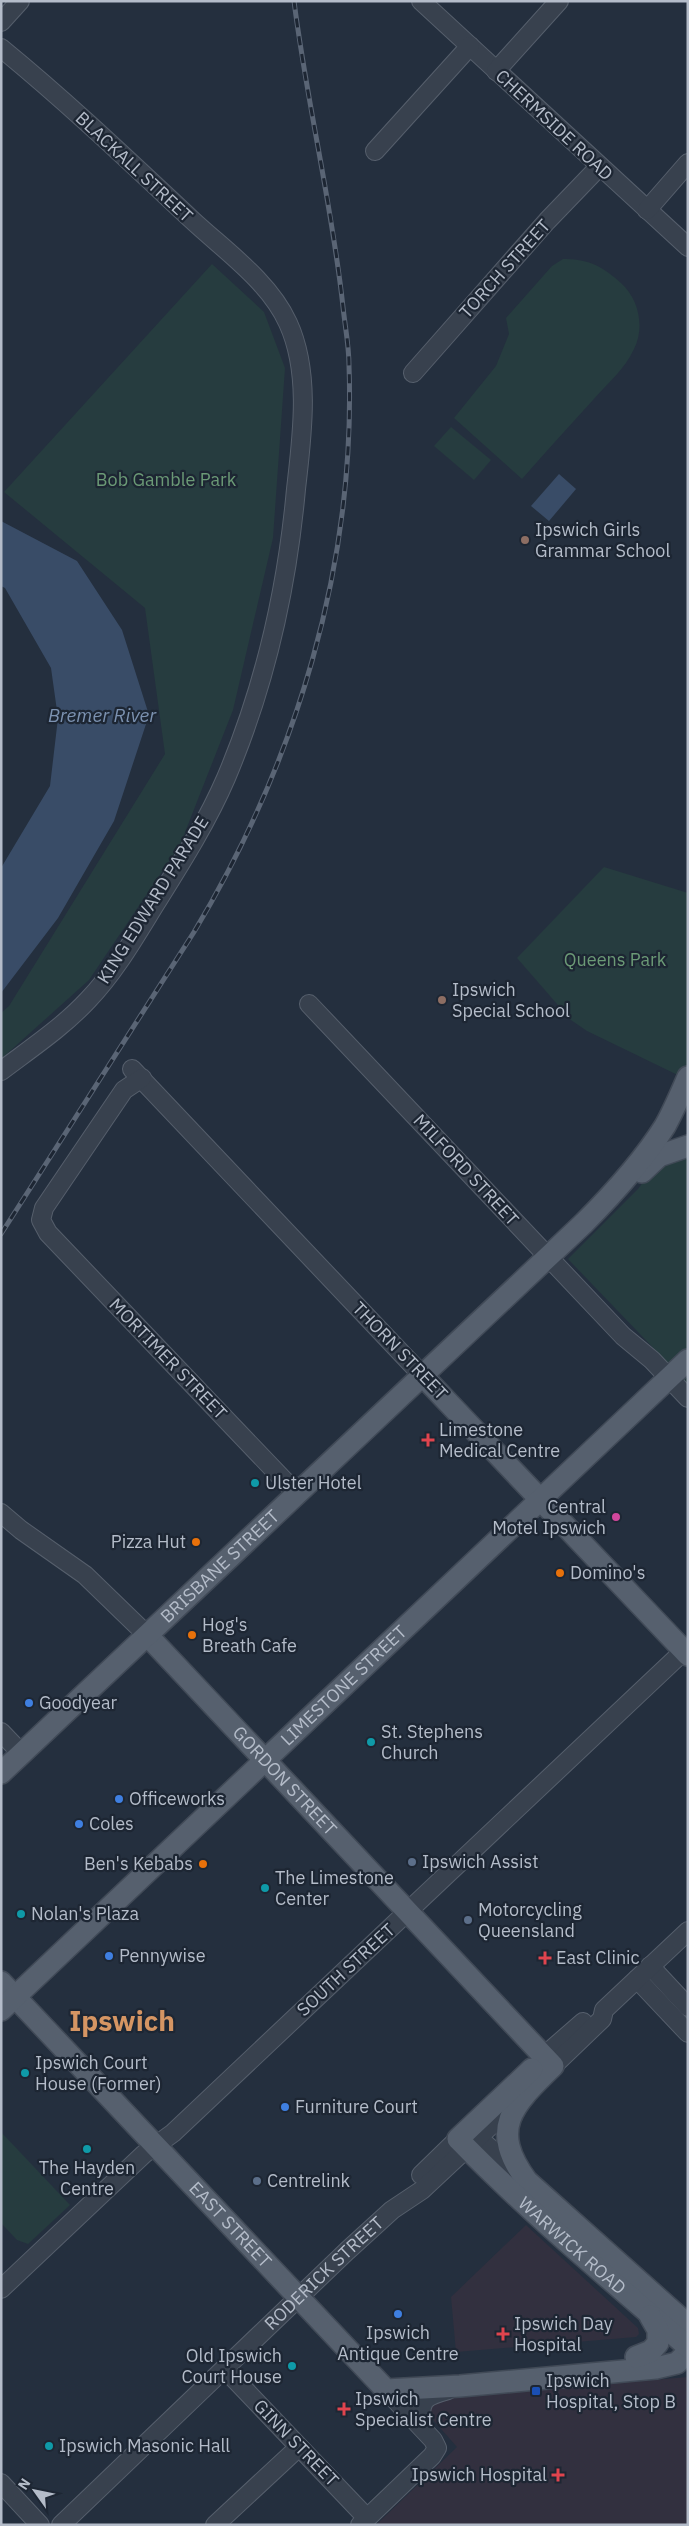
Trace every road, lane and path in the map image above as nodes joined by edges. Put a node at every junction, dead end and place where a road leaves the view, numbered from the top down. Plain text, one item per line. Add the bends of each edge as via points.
1 (20, 1) edge
2 (421, 1) edge
3 (559, 1) edge
4 (1, 22) edge
5 (470, 46) junction
6 (1, 48) edge
7 (496, 71) junction
8 (375, 151) dead end
9 (688, 164) edge
10 (599, 167) junction
11 (647, 210) junction
12 (688, 247) edge
13 (265, 288) joint
14 (412, 372) dead end
15 (309, 1004) dead end
16 (1, 1071) edge
17 (137, 1074) joint
18 (688, 1077) edge
19 (688, 1146) edge
20 (603, 1204) junction
21 (548, 1258) junction
22 (688, 1360) edge
23 (423, 1376) junction
24 (665, 1383) junction
25 (688, 1398) edge
26 (298, 1495) junction
27 (541, 1501) junction
28 (1, 1513) edge
29 (148, 1636) junction
30 (686, 1651) edge
31 (1, 1732) edge
32 (22, 1754) junction
33 (266, 1761) junction
34 (1, 1773) edge
35 (408, 1911) junction
36 (688, 1931) edge
37 (650, 1966) junction
38 (637, 1979) junction
39 (6, 1996) edge
40 (688, 2006) edge
41 (688, 2033) edge
42 (549, 2061) junction
43 (526, 2092) junction
44 (468, 2139) junction
45 (155, 2145) junction
46 (527, 2181) junction
47 (555, 2218) junction
48 (1, 2289) edge
49 (298, 2297) junction
50 (650, 2316) junction
51 (687, 2325) edge
52 (688, 2347) edge
53 (636, 2356) junction
54 (656, 2368) junction
55 (225, 2369) junction
56 (688, 2370) edge
57 (381, 2384) junction
58 (460, 2386) junction
59 (420, 2425) junction
60 (299, 2446) junction
61 (1, 2483) edge
62 (363, 2522) edge
63 (40, 2525) edge
64 (61, 2525) edge
65 (215, 2525) edge

1 - 4 street
2 - 5 street, CHERMSIDE ROAD
3 - 7 street
5 - 7 street, CHERMSIDE ROAD
5 - 8 street
6 - 13 street, BLACKALL STREET via 112,145
7 - 10 street, CHERMSIDE ROAD
9 - 11 street
10 - 11 street, CHERMSIDE ROAD
10 - 14 street, TORCH STREET
11 - 12 street, CHERMSIDE ROAD
13 - 16 street, KING EDWARD PARADE via 283,314 296,346 302,411 291,544 282,601 250,718 225,781 192,845 124,954 87,1001
15 - 21 street, MILFORD STREET
17 - 23 street, THORN STREET
17 - 26 street, MORTIMER STREET via 111,1107 44,1208 41,1220 48,1233
18 - 20 main road via 656,1140
19 - 20 main road via 656,1158 629,1186
20 - 21 main road, BRISBANE STREET
21 - 23 main road, BRISBANE STREET
21 - 24 street, MILFORD STREET via 622,1336 652,1360
22 - 24 main road, LIMESTONE STREET
23 - 26 main road, BRISBANE STREET
23 - 27 main road, THORN STREET
24 - 25 street, MILFORD STREET
24 - 27 main road, LIMESTONE STREET
26 - 29 main road, BRISBANE STREET
27 - 30 main road, THORN STREET
27 - 33 main road, LIMESTONE STREET
28 - 29 street, GORDON STREET via 85,1575
29 - 32 main road, BRISBANE STREET
29 - 33 main road, GORDON STREET
30 - 35 street, SOUTH STREET
31 - 32 street
32 - 34 main road, BRISBANE STREET
33 - 35 main road, GORDON STREET
33 - 39 main road, LIMESTONE STREET
35 - 42 main road, GORDON STREET
35 - 45 street, SOUTH STREET via 173,2133
36 - 37 street, RODERICK STREET
37 - 38 street, RODERICK STREET
37 - 40 street
38 - 41 street
38 - 42 street, RODERICK STREET via 604,2010 602,2020
39 - 45 main road, EAST STREET
42 - 43 main road, RODERICK STREET
42 - 44 main road, RODERICK STREET
43 - 44 street, RODERICK STREET
43 - 46 main road via 509,2120 507,2137 512,2157
44 - 46 street, WARWICK ROAD
44 - 47 main road, WARWICK ROAD
44 - 49 street, RODERICK STREET via 422,2190 392,2210
45 - 48 street, SOUTH STREET
45 - 49 main road, EAST STREET
46 - 47 main road, WARWICK ROAD
47 - 50 main road, WARWICK ROAD
47 - 51 main road, WARWICK ROAD
49 - 55 street, RODERICK STREET
49 - 57 main road, EAST STREET
50 - 52 main road, WARWICK ROAD
50 - 53 main road via 658,2330 658,2343 651,2351
53 - 54 main road via 688,2352 677,2363
53 - 57 main road
54 - 56 main road
54 - 58 main road
55 - 60 street, GINN STREET
55 - 64 street, RODERICK STREET
57 - 58 main road
57 - 59 street, EAST STREET
58 - 59 street via 424,2400 420,2406
59 - 62 street, EAST STREET via 437,2448 434,2455
60 - 62 street, GINN STREET
60 - 65 street
61 - 63 street

